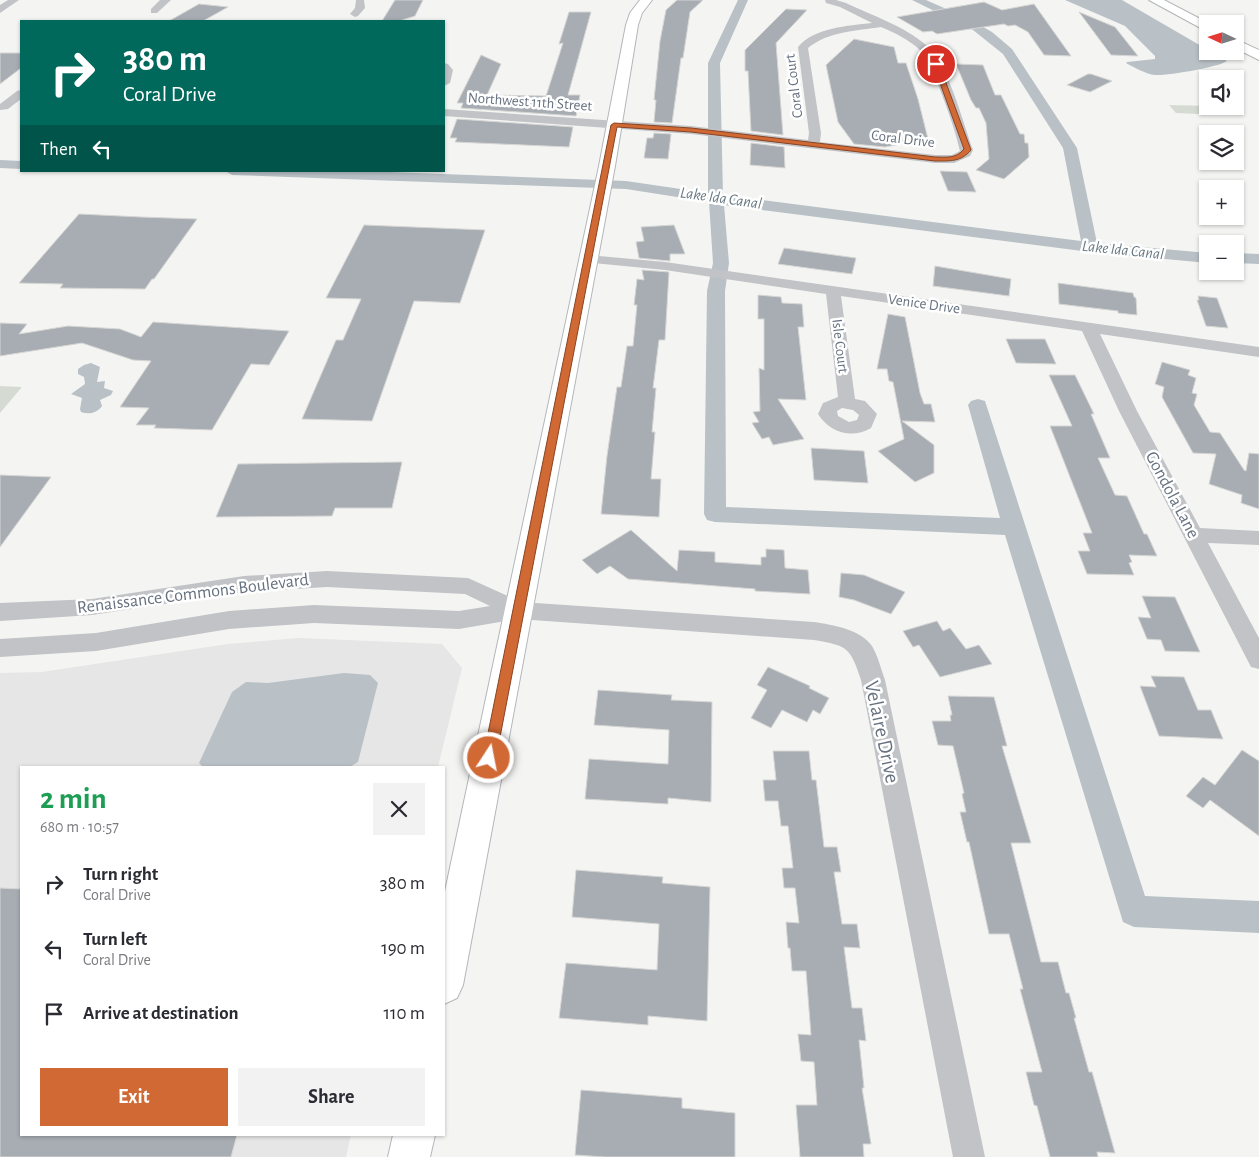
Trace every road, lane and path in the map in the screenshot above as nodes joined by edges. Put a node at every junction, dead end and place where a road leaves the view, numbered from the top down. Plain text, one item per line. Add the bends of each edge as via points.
1 (14, 0) edge
2 (166, 0) edge
3 (358, 0) edge
4 (646, 0) edge
5 (1155, 0) edge
6 (1182, 0) edge
7 (829, 1) dead end
8 (0, 10) edge
9 (154, 11) dead end
10 (355, 14) dead end
11 (1201, 15) edge
12 (1199, 18) edge
13 (881, 24) junction
14 (1244, 48) edge
15 (1259, 56) edge
16 (445, 67) edge
17 (445, 79) edge
18 (20, 94) edge
19 (2, 107) edge
20 (20, 108) edge
21 (445, 113) edge
22 (614, 125) junction
23 (813, 144) junction
24 (588, 260) junction
25 (833, 291) junction
26 (1089, 328) junction
27 (1259, 352) edge
28 (847, 402) dead end
29 (1193, 535) junction
30 (1259, 538) edge
31 (518, 610) junction
32 (0, 612) edge
33 (0, 648) edge
34 (1259, 660) edge
35 (445, 980) edge
36 (414, 1136) edge
37 (409, 1157) edge
38 (969, 1157) edge

1 - 8 street
2 - 9 street
3 - 10 street via 360,8
4 - 22 street via 634,19
5 - 12 street
6 - 11 street
7 - 13 street, Coral Drive
13 - 23 street, Coral Court via 820,36 802,47
13 - 23 street, Coral Drive via 916,42 932,56 966,154 954,159 935,159
14 - 15 street
16 - 17 street via 448,70
18 - 19 street
19 - 20 street
21 - 22 street, Northwest 11th Street
22 - 23 street, Coral Drive
22 - 24 street
24 - 25 street, Venice Drive via 693,270
24 - 31 street
25 - 26 street, Venice Drive
25 - 28 street, Isle Court
26 - 27 street, Venice Drive
26 - 29 street, Gondola Lane
29 - 30 street
29 - 34 street, Gondola Lane
31 - 32 street, Renaissance Commons Boulevard via 468,586 327,579 244,584 92,607
31 - 33 street, Renaissance Commons Boulevard via 460,620 347,614 272,616 186,626 96,642
31 - 35 street
31 - 38 street, Velaire Drive via 814,631 839,635 863,651 877,698
36 - 37 street

